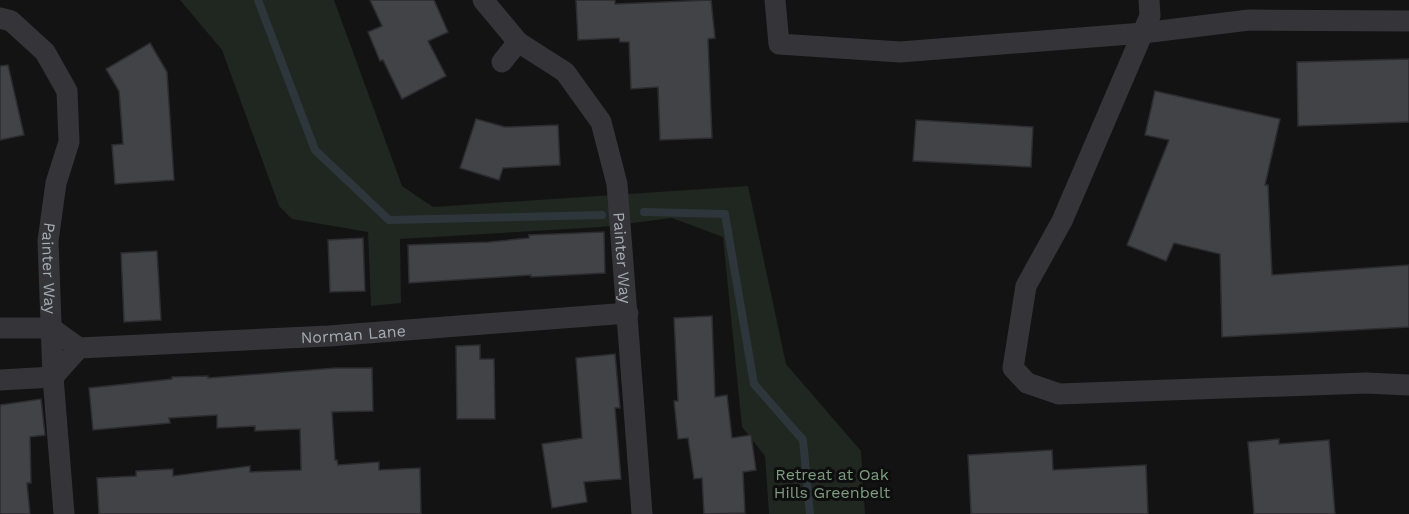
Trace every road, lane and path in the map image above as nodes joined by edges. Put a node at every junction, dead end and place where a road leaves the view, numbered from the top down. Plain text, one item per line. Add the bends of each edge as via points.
1 (483, 0) edge
2 (775, 0) edge
3 (1149, 0) edge
4 (0, 18) edge
5 (1409, 21) edge
6 (1143, 33) junction
7 (518, 42) junction
8 (502, 62) dead end
9 (628, 313) junction
10 (0, 328) edge
11 (51, 328) junction
12 (79, 348) junction
13 (53, 377) junction
14 (0, 380) edge
15 (1409, 385) edge
16 (64, 514) edge
17 (642, 514) edge

1 - 7 street, Painter Way
2 - 6 street via 779,44 900,52
3 - 6 street via 1150,16
4 - 11 street, Painter Way via 11,21 45,52 67,92 69,142 56,183 48,241
5 - 6 street via 1249,20
6 - 15 street via 1062,221 1026,286 1013,368 1027,383 1059,394 1366,383
7 - 8 street
7 - 9 street, Painter Way via 565,72 601,122 617,184
9 - 12 street, Norman Lane via 329,336
9 - 17 street, Painter Way
10 - 11 street
11 - 12 street
11 - 13 street, Painter Way
12 - 13 street
13 - 14 street
13 - 16 street, Painter Way

